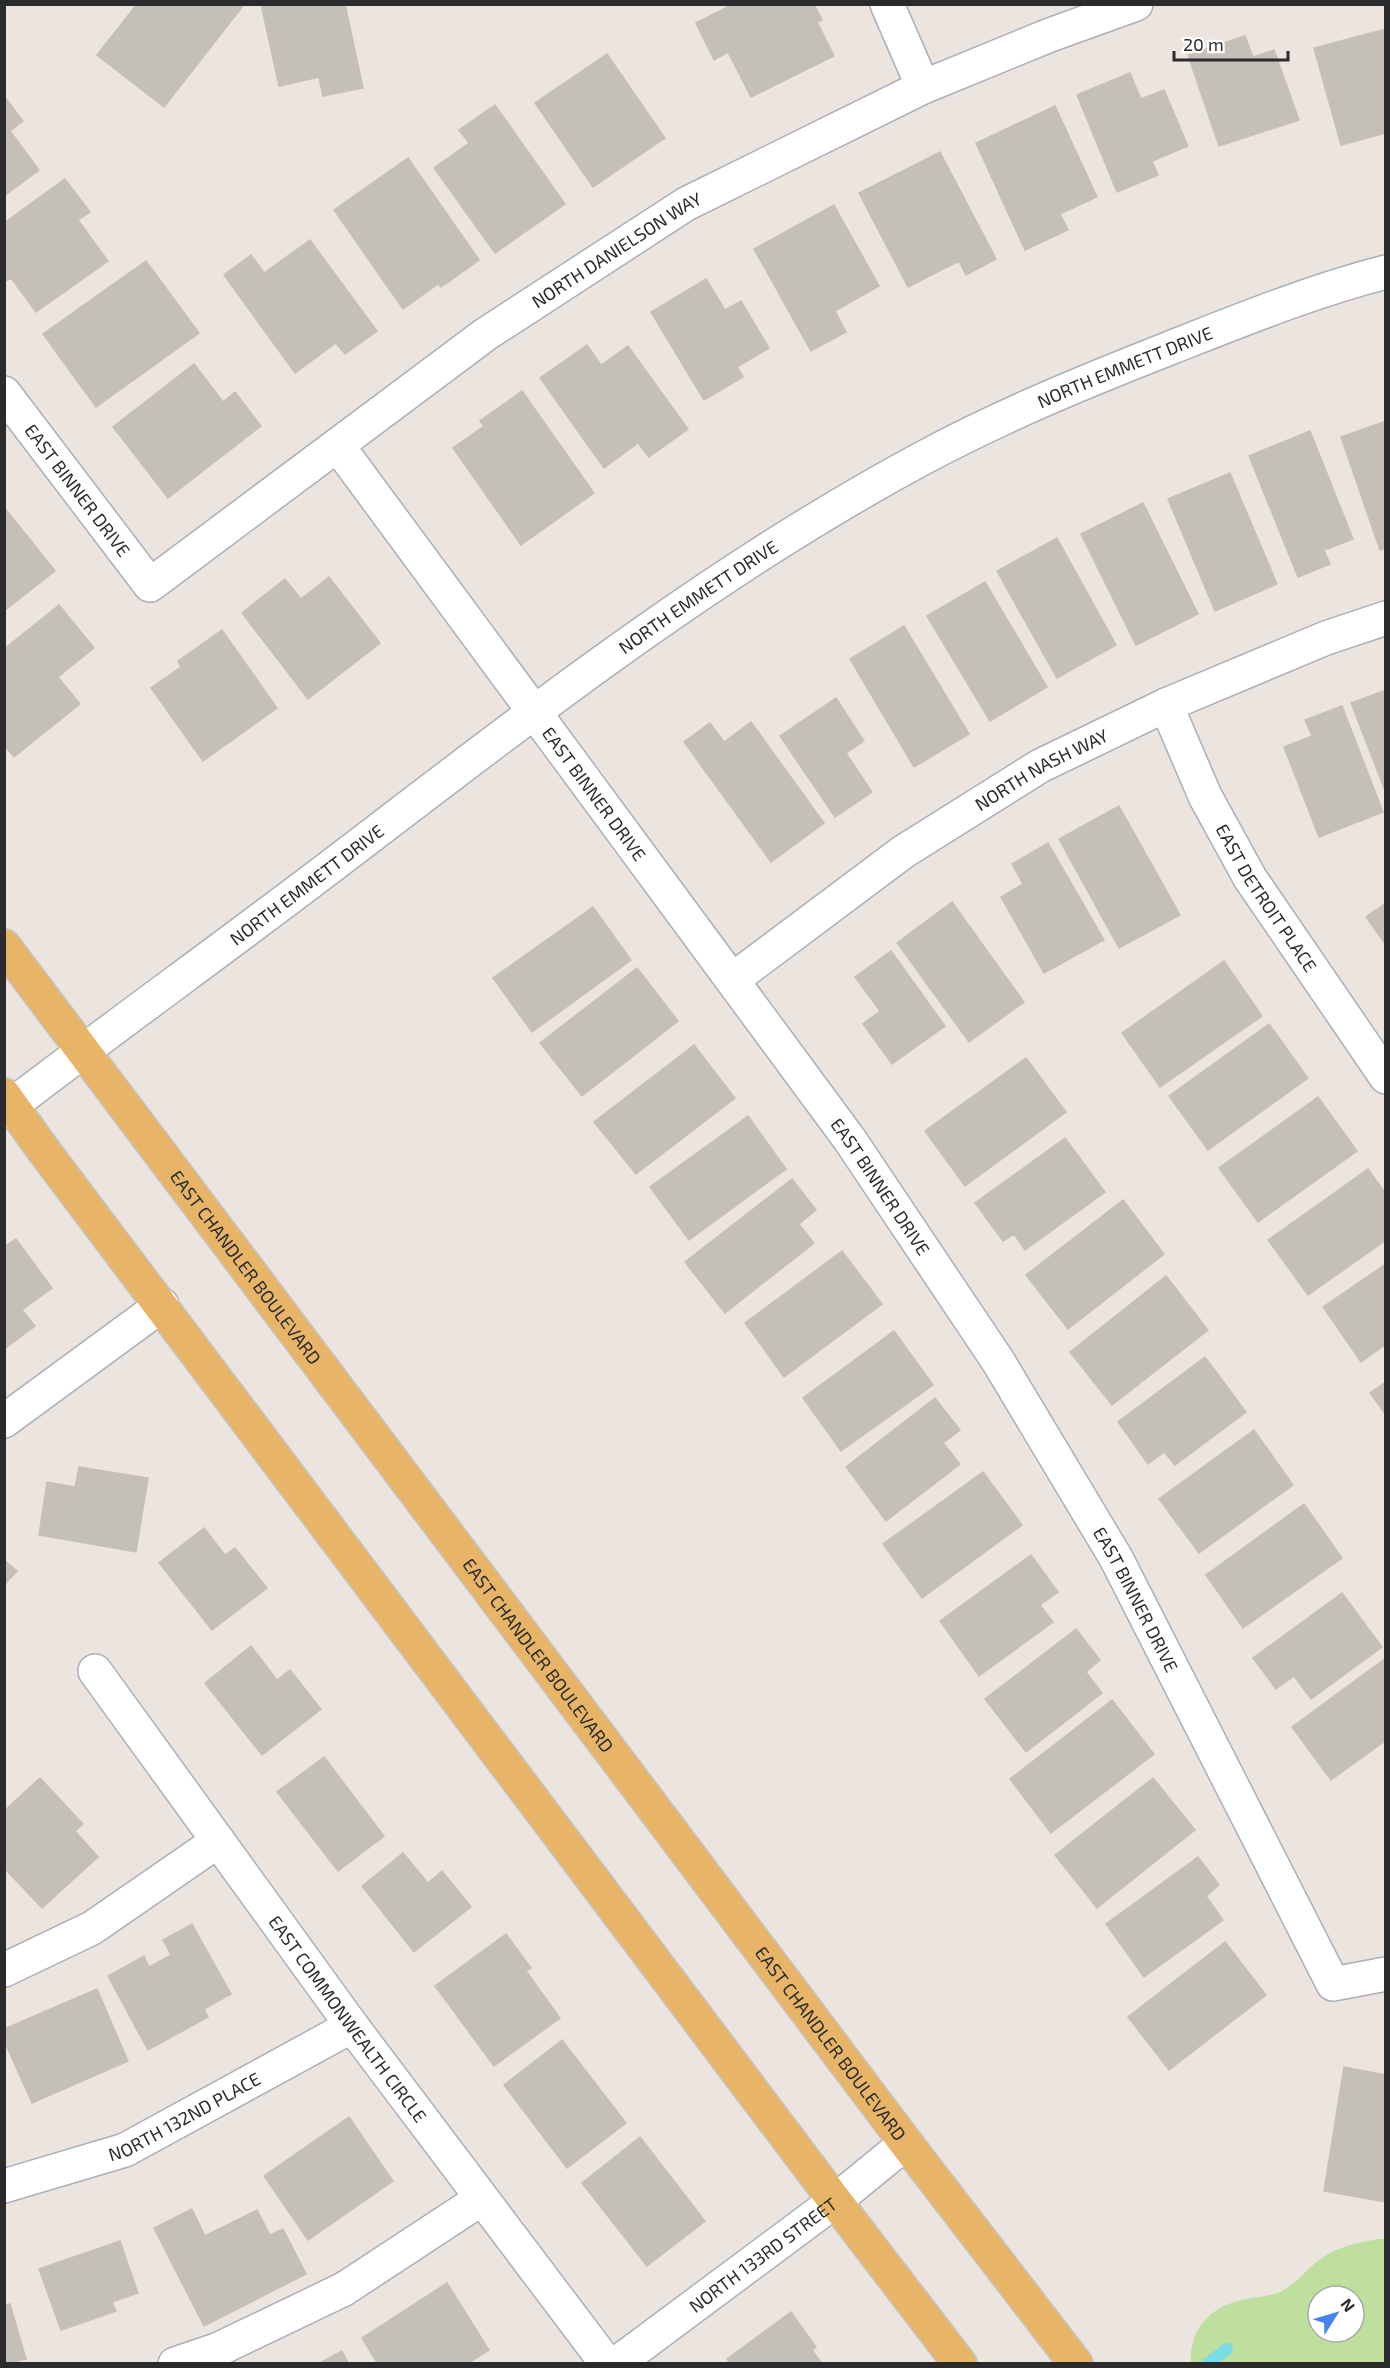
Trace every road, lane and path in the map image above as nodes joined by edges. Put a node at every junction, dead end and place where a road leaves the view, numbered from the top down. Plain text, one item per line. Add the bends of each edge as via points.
1 (887, 4) edge
2 (1136, 4) edge
3 (923, 87) junction
4 (1386, 272) edge
5 (4, 393) edge
6 (338, 446) junction
7 (150, 585) joint
8 (1386, 618) edge
9 (1166, 705) junction
10 (533, 712) junction
11 (4, 946) edge
12 (732, 980) junction
13 (84, 1051) junction
14 (1386, 1077) edge
15 (7, 1103) edge
16 (162, 1305) junction
17 (4, 1421) edge
18 (95, 1671) dead end
19 (218, 1841) junction
20 (4, 1970) edge
21 (1386, 1974) edge
22 (352, 2026) junction
23 (906, 2143) junction
24 (4, 2186) edge
25 (481, 2199) junction
26 (835, 2201) junction
27 (175, 2364) edge
28 (608, 2364) edge
29 (616, 2364) edge
30 (960, 2364) edge
31 (1076, 2364) edge

1 - 3 street
2 - 3 street, NORTH DANIELSON WAY
3 - 6 street, NORTH DANIELSON WAY via 686,204 486,334
4 - 10 street, NORTH EMMETT DRIVE via 1252,315 985,426 779,542 705,589
5 - 7 street, EAST BINNER DRIVE
6 - 7 street, NORTH DANIELSON WAY
6 - 10 street, EAST BINNER DRIVE
8 - 9 street, NORTH NASH WAY via 1326,638
9 - 12 street, NORTH NASH WAY via 1040,766 903,852
9 - 14 street, EAST DETROIT PLACE via 1205,796 1250,878
10 - 12 street, EAST BINNER DRIVE
10 - 13 street, NORTH EMMETT DRIVE
11 - 13 main road, EAST CHANDLER BOULEVARD
12 - 21 street, EAST BINNER DRIVE via 850,1140 1004,1371 1116,1558 1333,1984
13 - 15 street, NORTH EMMETT DRIVE
13 - 23 main road, EAST CHANDLER BOULEVARD
15 - 16 main road
16 - 17 street
16 - 26 main road
18 - 19 street, EAST COMMONWEALTH CIRCLE
19 - 20 street via 92,1928
19 - 22 street, EAST COMMONWEALTH CIRCLE
22 - 24 street, NORTH 132ND PLACE via 125,2150
22 - 25 street, EAST COMMONWEALTH CIRCLE
23 - 26 street, NORTH 133RD STREET
23 - 31 main road, EAST CHANDLER BOULEVARD
25 - 27 street via 344,2289 219,2349
25 - 28 street, EAST COMMONWEALTH CIRCLE
26 - 29 street, NORTH 133RD STREET
26 - 30 main road

